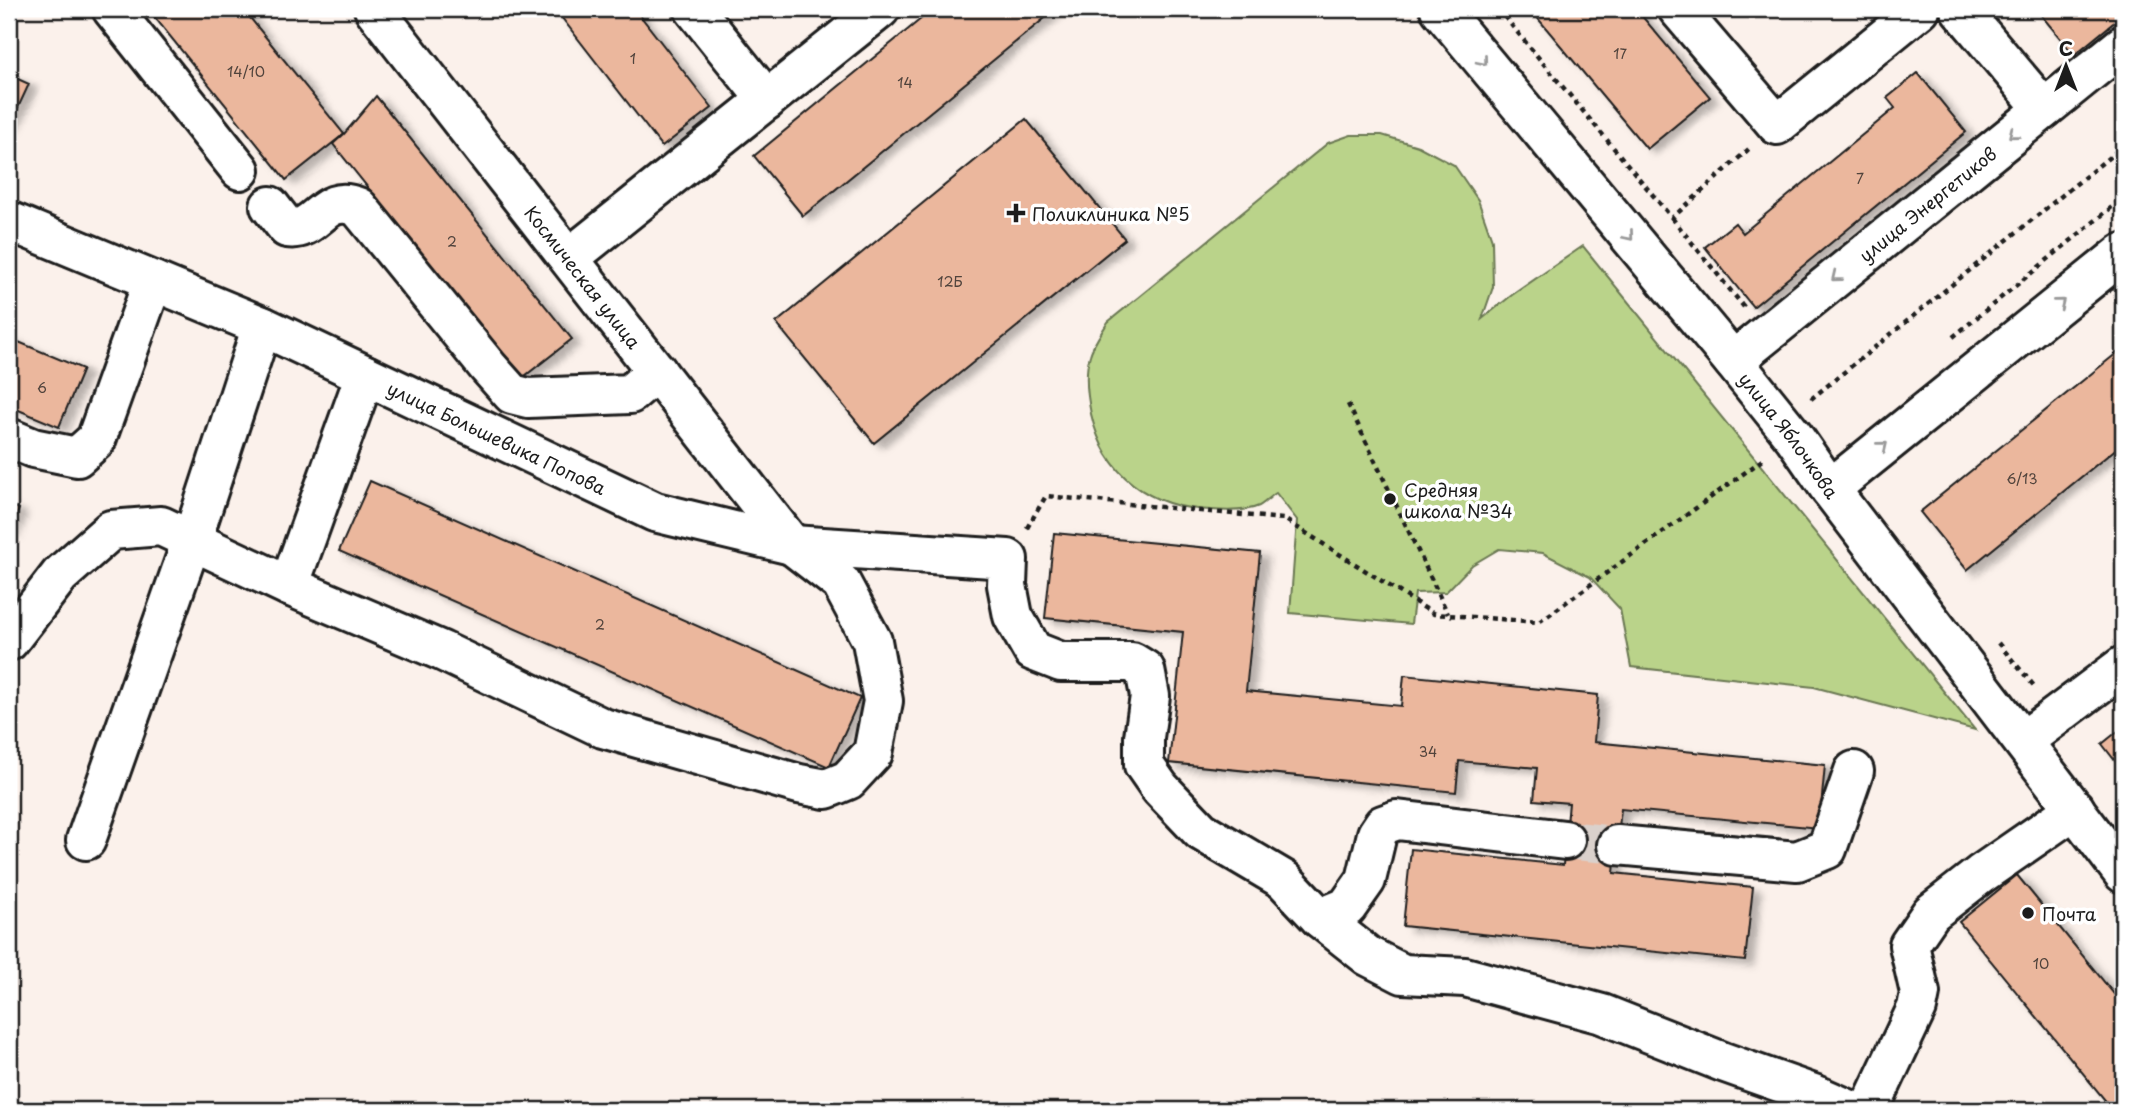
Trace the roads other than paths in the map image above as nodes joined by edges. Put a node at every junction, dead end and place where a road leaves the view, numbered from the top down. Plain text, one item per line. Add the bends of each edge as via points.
1 (112, 9) edge
2 (694, 9) edge
3 (880, 9) edge
4 (1440, 9) edge
5 (1678, 9) edge
6 (1920, 9) edge
7 (1960, 9) edge
8 (391, 15) edge
9 (2123, 46) edge
10 (767, 100) junction
11 (2045, 109) junction
12 (240, 170) dead end
13 (270, 206) dead end
14 (9, 221) edge
15 (2123, 253) edge
16 (569, 258) junction
17 (153, 281) junction
18 (262, 326) junction
19 (1733, 360) junction
20 (657, 371) junction
21 (365, 375) junction
22 (9, 438) edge
23 (1830, 488) junction
24 (192, 540) junction
25 (792, 545) junction
26 (289, 586) junction
27 (9, 640) edge
28 (2123, 666) edge
29 (2023, 741) junction
30 (1854, 771) dead end
31 (2075, 809) junction
32 (86, 841) dead end
33 (1565, 841) tunnel mouth
34 (1617, 845) tunnel mouth
35 (2123, 873) edge
36 (1320, 918) junction
37 (1850, 1110) edge
38 (1869, 1110) edge

1 - 12 street
2 - 10 street
3 - 10 street
4 -> 19 street, улица Яблочкова
5 - 6 street via 1777,125
7 - 11 street
8 - 16 street, Космическая улица
9 - 11 street, улица Энергетиков
10 - 16 street
11 -> 19 street, улица Энергетиков
13 - 20 street via 287,228 295,230 330,206 347,203 358,207 512,394 528,398 630,394
14 - 17 street, улица Большевика Попова
23 -> 15 street
16 - 20 street, Космическая улица
17 - 18 street, улица Большевика Попова
17 - 22 street via 96,440 77,457
18 - 21 street, улица Большевика Попова
18 - 24 street
19 - 23 street, улица Яблочкова
20 - 25 street, Космическая улица
21 - 25 street, улица Большевика Попова via 655,512
21 - 26 street
23 - 29 street, улица Яблочкова
24 - 26 street
24 - 27 street via 161,526 111,530 60,575
24 - 32 street
25 - 26 street via 841,583 872,641 883,701 873,753 848,780 825,789 603,728 442,651
25 - 36 street, улица Большевика Попова via 1008,559 1013,616 1033,651 1061,662 1132,662 1145,670 1150,696 1144,765 1160,788 1201,831 1283,880
28 - 29 street
29 - 31 street, улица Яблочкова
30 - 34 street via 1827,849 1797,862
31 - 35 street, улица Яблочкова
31 - 38 street via 1931,912 1909,945 1920,993 1917,1008
33 - 36 street via 1397,820 1383,825 1377,834 1366,880 1347,906
36 - 37 street via 1368,956 1403,974 1465,977 1602,1014

